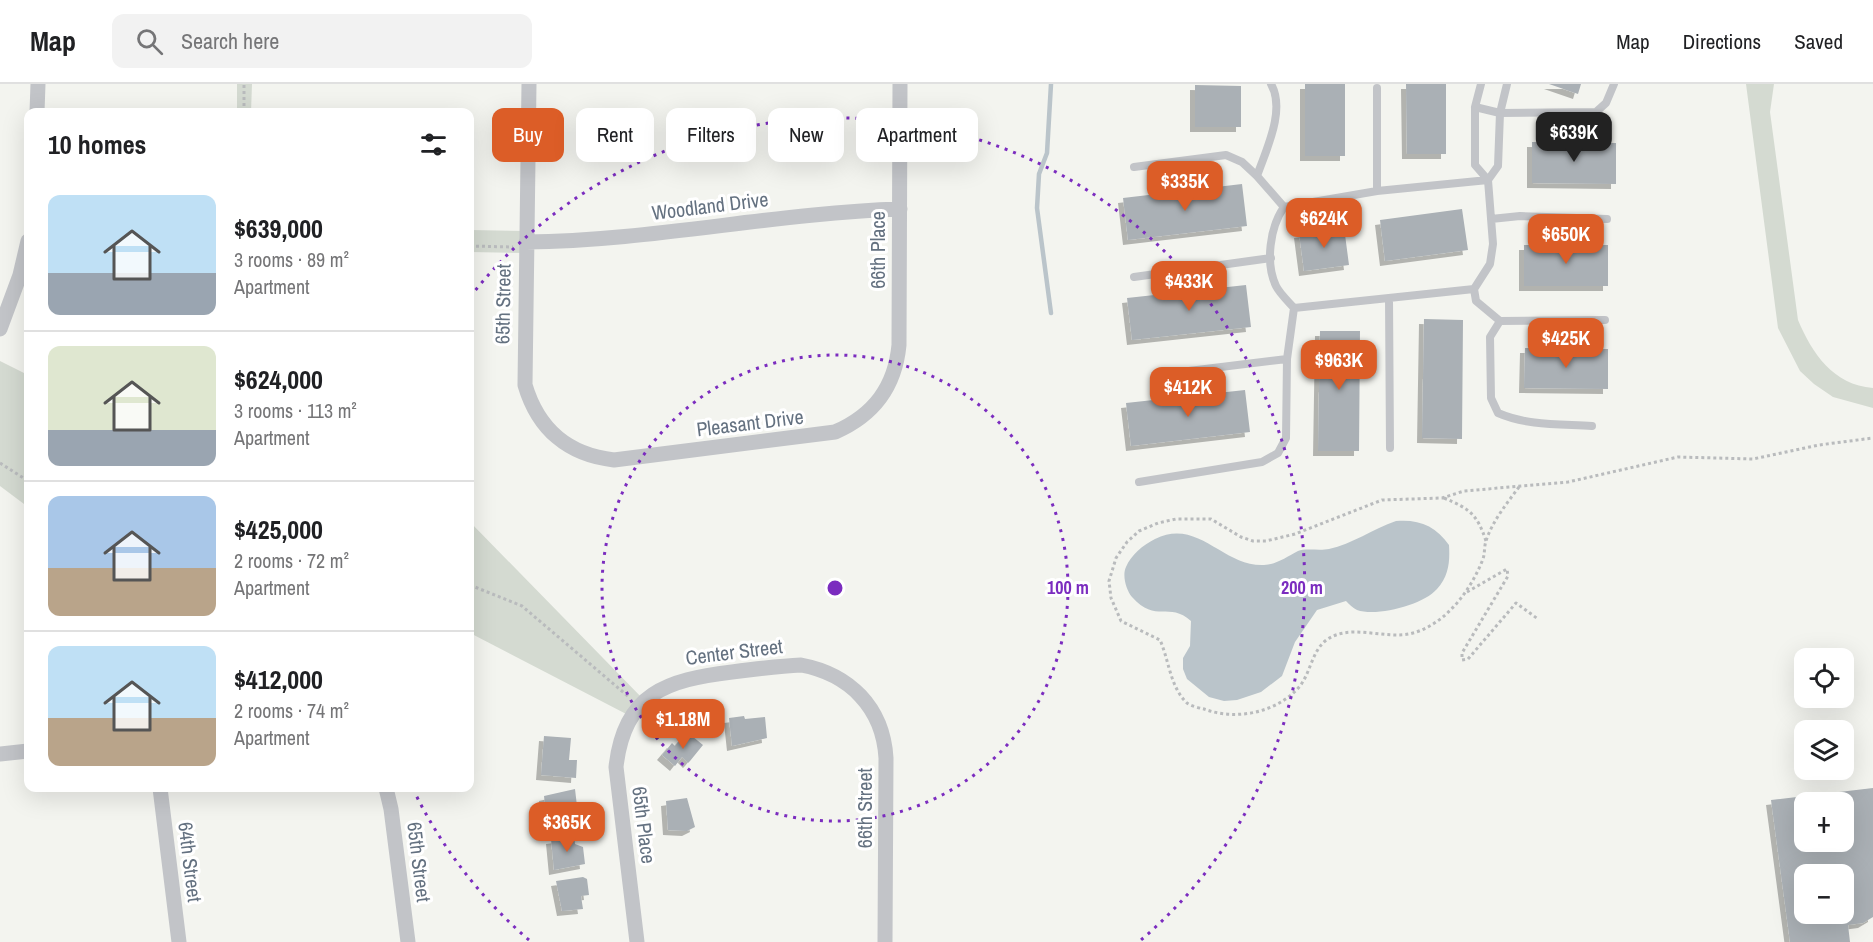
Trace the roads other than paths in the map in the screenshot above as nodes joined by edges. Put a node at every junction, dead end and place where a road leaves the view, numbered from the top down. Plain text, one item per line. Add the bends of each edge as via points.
1 (38, 84) edge
2 (529, 84) edge
3 (900, 84) edge
4 (1271, 84) edge
5 (1481, 84) edge
6 (1507, 84) edge
7 (1614, 84) edge
8 (1377, 88) dead end
9 (1474, 107) junction
10 (37, 108) edge
11 (1500, 113) junction
12 (1134, 167) dead end
13 (1257, 176) junction
14 (1488, 180) junction
15 (1377, 191) junction
16 (1284, 207) junction
17 (900, 209) junction
18 (1491, 219) junction
19 (1607, 219) dead end
20 (526, 245) junction
21 (24, 256) edge
22 (1271, 258) junction
23 (1134, 277) dead end
24 (1474, 289) junction
25 (1389, 298) junction
26 (1294, 309) junction
27 (1605, 320) dead end
28 (1500, 321) junction
29 (0, 329) edge
30 (1287, 359) junction
31 (1156, 375) dead end
32 (872, 409) joint
33 (1592, 426) dead end
34 (1390, 448) dead end
35 (627, 459) joint
36 (1139, 482) dead end
37 (851, 685) joint
38 (636, 712) joint
39 (24, 751) edge
40 (0, 754) edge
41 (160, 792) edge
42 (387, 792) edge
43 (179, 942) edge
44 (408, 942) edge
45 (637, 942) edge
46 (885, 942) edge

1 - 10 street
2 - 20 street, 65th Street
3 - 17 street, 66th Place
4 - 13 lane via 1275,90 1275,117
5 - 9 lane
6 - 11 lane
7 - 11 lane via 1606,103 1596,112
8 - 15 lane
9 - 11 lane
9 - 14 lane via 1475,165
11 - 14 lane via 1498,166
12 - 13 lane via 1226,155 1242,162
13 - 16 lane
14 - 15 lane
14 - 18 lane
15 - 16 lane
16 - 22 lane via 1272,232
17 - 20 street, Woodland Drive
17 - 32 street, 66th Place via 897,362 891,381
18 - 19 lane
18 - 24 lane via 1490,264
20 - 35 street, 65th Street via 523,366 530,402 538,419 564,445 598,458
21 - 29 street
22 - 23 lane
22 - 26 lane via 1276,286
24 - 25 lane
24 - 28 lane via 1476,302
25 - 26 lane
25 - 34 lane
26 - 30 lane
27 - 28 lane
28 - 33 lane via 1490,337 1491,398 1498,413 1537,424
30 - 31 lane
30 - 36 lane via 1286,438 1278,453 1262,462
32 - 35 street, Pleasant Drive via 852,424 818,436
37 - 38 street, Center Street via 820,669 782,666 678,681 661,689
37 - 46 street, 66th Street via 875,714 885,750
38 - 45 street, 65th Place via 618,748 616,767
39 - 40 street
41 - 43 street, 64th Street
42 - 44 street, 65th Street

